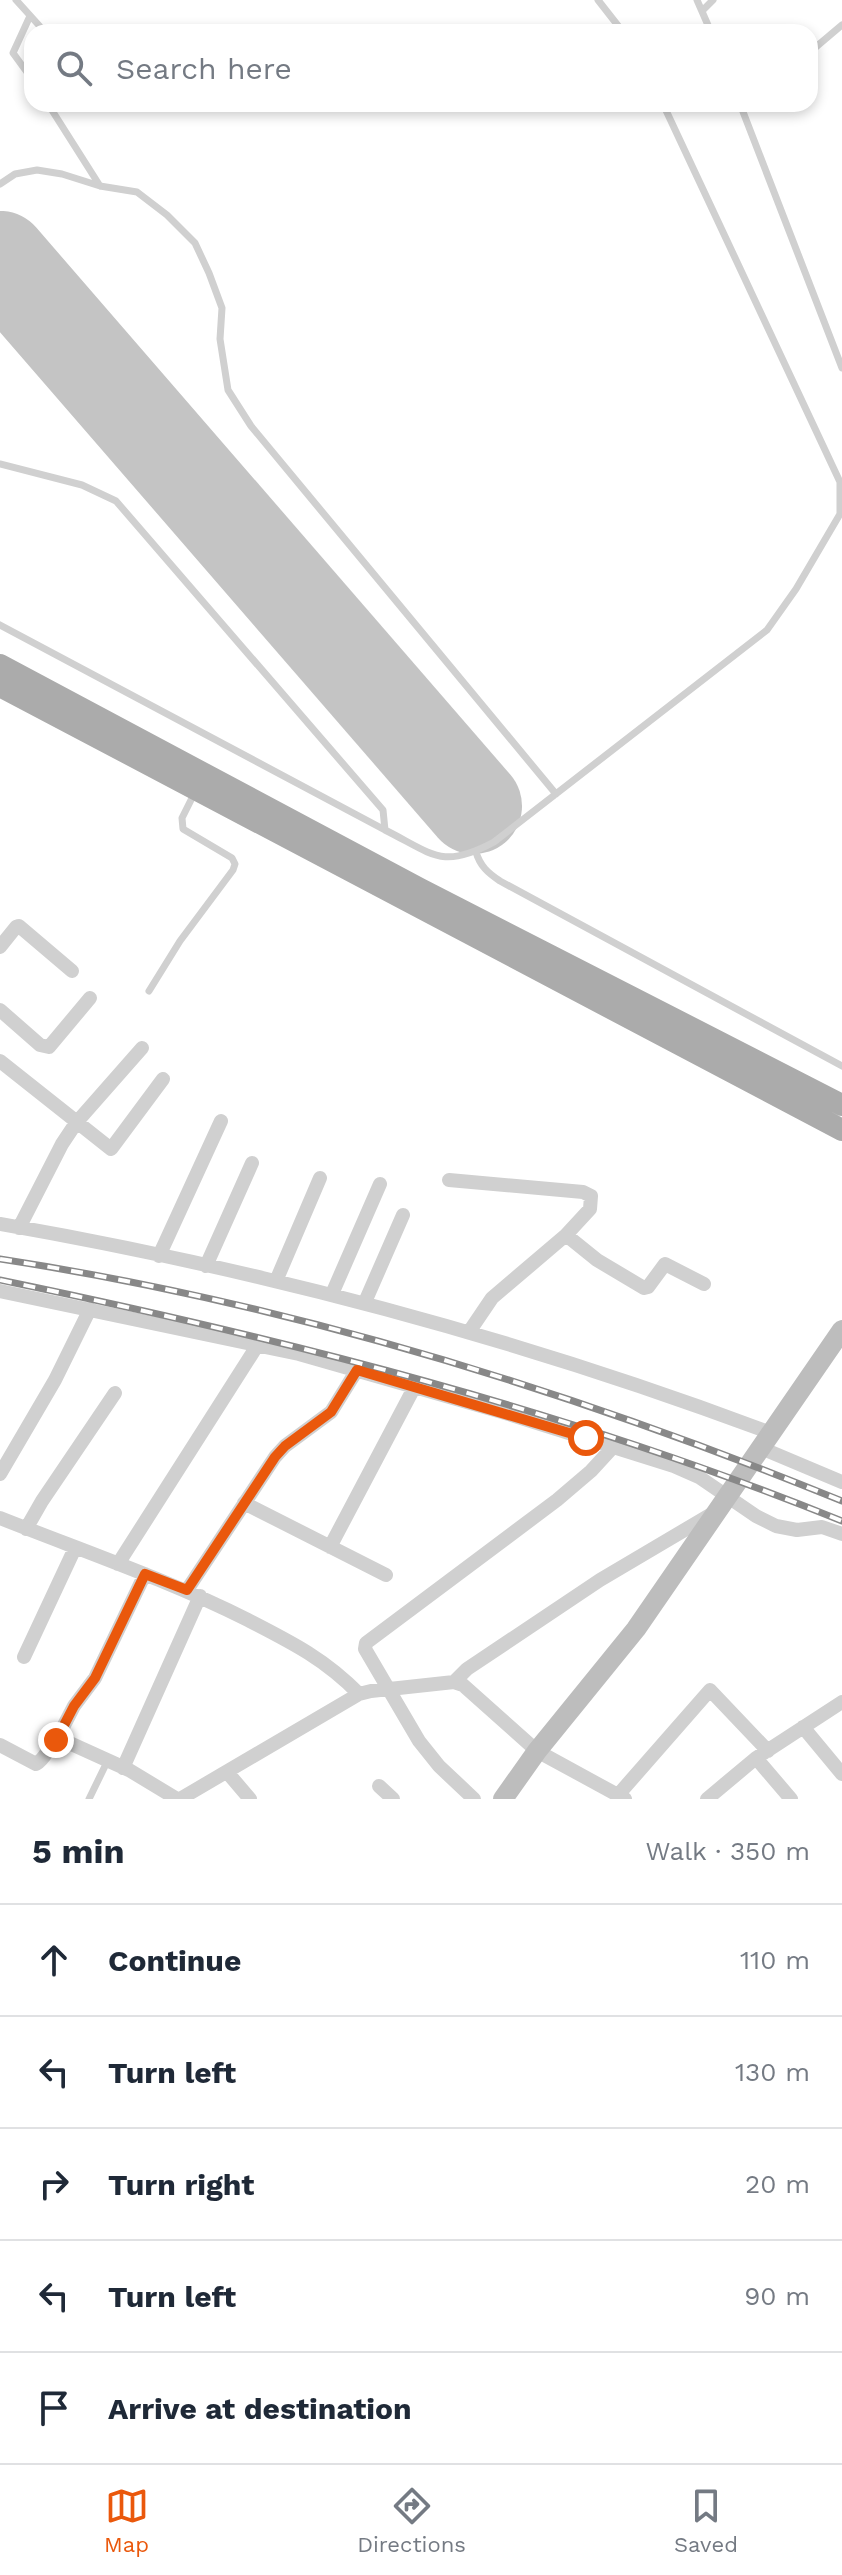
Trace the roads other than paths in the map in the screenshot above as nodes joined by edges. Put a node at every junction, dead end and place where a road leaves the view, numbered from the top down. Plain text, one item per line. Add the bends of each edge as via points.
1 (16, 0) edge
2 (598, 0) edge
3 (697, 0) edge
4 (713, 0) edge
5 (702, 11) junction
6 (30, 16) junction
7 (26, 24) edge
8 (38, 24) edge
9 (617, 24) edge
10 (708, 24) edge
11 (842, 25) edge
12 (24, 29) edge
13 (818, 45) edge
14 (24, 68) edge
15 (53, 112) edge
16 (667, 112) edge
17 (746, 112) edge
18 (0, 184) edge
19 (100, 186) junction
20 (842, 368) edge
21 (0, 464) edge
22 (831, 529) junction
23 (842, 535) edge
24 (0, 625) edge
25 (0, 665) edge
26 (0, 686) edge
27 (196, 789) junction
28 (556, 794) junction
29 (385, 830) junction
30 (476, 852) junction
31 (0, 947) edge
32 (72, 971) dead end
33 (149, 991) dead end
34 (90, 998) dead end
35 (0, 1010) edge
36 (142, 1048) dead end
37 (0, 1061) edge
38 (842, 1066) edge
39 (163, 1079) dead end
40 (842, 1105) edge
41 (221, 1121) dead end
42 (76, 1123) junction
43 (842, 1130) edge
44 (252, 1163) dead end
45 (320, 1178) dead end
46 (449, 1180) dead end
47 (380, 1184) dead end
48 (403, 1215) dead end
49 (0, 1224) edge
50 (19, 1228) junction
51 (566, 1235) junction
52 (159, 1256) junction
53 (206, 1266) junction
54 (276, 1281) junction
55 (704, 1284) dead end
56 (0, 1291) edge
57 (332, 1294) junction
58 (365, 1302) junction
59 (90, 1309) junction
60 (842, 1330) edge
61 (469, 1332) junction
62 (257, 1346) junction
63 (357, 1370) junction
64 (415, 1386) junction
65 (115, 1393) dead end
66 (766, 1440) junction
67 (613, 1447) junction
68 (0, 1474) edge
69 (842, 1482) edge
70 (724, 1502) junction
71 (244, 1503) junction
72 (0, 1518) edge
73 (26, 1529) junction
74 (842, 1534) edge
75 (330, 1547) junction
76 (75, 1548) junction
77 (118, 1564) junction
78 (145, 1574) junction
79 (386, 1575) dead end
80 (194, 1593) junction
81 (24, 1657) dead end
82 (454, 1682) junction
83 (387, 1689) junction
84 (359, 1694) junction
85 (842, 1702) edge
86 (803, 1727) junction
87 (61, 1737) junction
88 (0, 1745) edge
89 (537, 1751) junction
90 (762, 1754) junction
91 (108, 1761) junction
92 (123, 1768) junction
93 (227, 1772) junction
94 (842, 1774) edge
95 (379, 1786) dead end
96 (622, 1797) edge
97 (89, 1799) edge
98 (178, 1799) edge
99 (250, 1799) edge
100 (393, 1799) edge
101 (474, 1799) edge
102 (503, 1799) edge
103 (707, 1799) edge
104 (791, 1799) edge

1 - 6 lane
2 - 9 lane
3 - 5 lane
4 - 5 lane
5 - 10 lane
6 - 7 lane
6 - 8 lane
11 - 13 lane
12 - 14 lane via 13,53
15 - 19 lane
16 - 22 lane via 840,482 840,514
17 - 20 lane
18 - 19 lane via 15,174 37,170
19 - 28 lane via 137,192 195,243 222,308 220,339 228,390 251,426
21 - 29 lane via 82,485 116,501 383,810
22 - 23 lane
22 - 28 lane via 767,630
24 - 29 lane
25 - 40 main road via 461,911
26 - 27 main road
27 - 33 lane via 182,818 183,829 235,864
27 - 43 main road
28 - 30 lane
29 - 30 lane via 437,856
30 - 38 lane via 488,873 500,881
31 - 32 street via 19,926
34 - 35 street via 49,1047
36 - 42 street
37 - 42 street
39 - 42 street via 113,1148
41 - 52 street
42 - 50 street
44 - 53 street
45 - 54 street
46 - 51 street via 588,1193 593,1200 590,1209
47 - 57 street
48 - 58 street
49 - 50 street
50 - 52 street
51 - 55 street via 644,1288 665,1264
51 - 61 street via 492,1298
52 - 53 street
53 - 54 street
54 - 57 street
56 - 59 street
57 - 58 street
58 - 61 street
59 - 62 street
59 - 68 street
60 - 66 street
61 - 66 street via 707,1409
62 - 63 street
62 - 77 street
63 - 64 street
63 - 71 street via 331,1412 285,1446
64 - 67 street
64 - 75 street
65 - 73 street
66 - 69 street
66 - 70 street
67 - 70 street via 699,1477
67 - 83 street via 557,1500 366,1643
70 - 74 street via 776,1526 822,1527
70 - 82 street
70 - 89 street via 636,1629
71 - 75 street
71 - 80 street
72 - 73 street
73 - 76 street
75 - 79 street
76 - 77 street
76 - 81 street
77 - 78 street
78 - 80 street
78 - 87 street
80 - 84 street via 308,1651
80 - 92 street
82 - 83 street
82 - 89 street
83 - 84 street
83 - 101 street via 431,1756
84 - 93 street
85 - 86 street
86 - 90 street
86 - 94 street
87 - 88 street via 36,1764
87 - 91 street
89 - 96 street
89 - 102 street
90 - 96 street via 710,1690
90 - 103 street
90 - 104 street
91 - 92 street
91 - 97 lane
92 - 98 street
93 - 98 street
93 - 99 street
95 - 100 street

